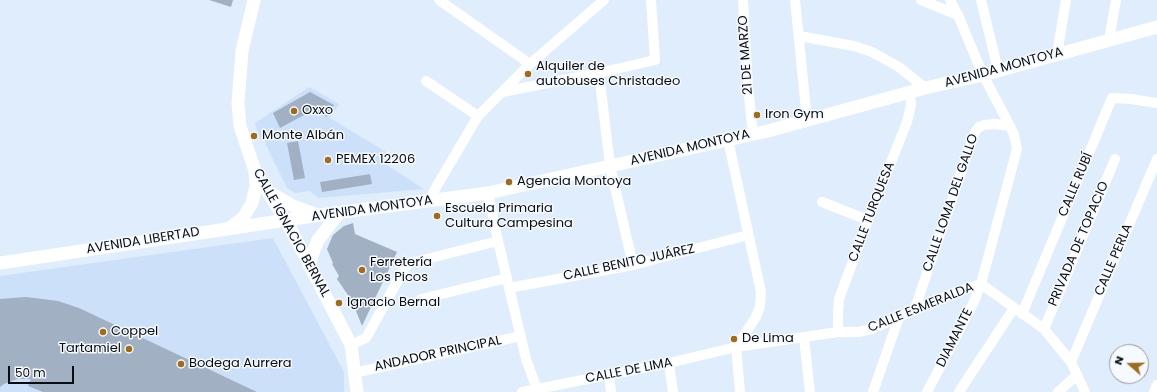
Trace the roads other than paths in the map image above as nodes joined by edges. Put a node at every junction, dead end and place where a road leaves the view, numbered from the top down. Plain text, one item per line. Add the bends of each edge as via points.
1 (254, 0) edge
2 (439, 0) edge
3 (604, 0) edge
4 (651, 0) edge
5 (743, 0) edge
6 (796, 0) edge
7 (920, 0) edge
8 (950, 0) edge
9 (981, 0) edge
10 (1066, 0) edge
11 (1116, 0) edge
12 (958, 15) junction
13 (1157, 27) edge
14 (799, 36) junction
15 (1109, 40) junction
16 (1057, 54) junction
17 (530, 64) junction
18 (998, 70) junction
19 (599, 73) junction
20 (983, 74) junction
21 (426, 81) dead end
22 (925, 88) junction
23 (502, 92) junction
24 (910, 92) junction
25 (1157, 103) edge
26 (478, 116) junction
27 (807, 120) junction
28 (1010, 126) junction
29 (753, 134) junction
30 (728, 140) junction
31 (1115, 159) dead end
32 (1157, 159) edge
33 (610, 166) junction
34 (255, 172) junction
35 (268, 191) junction
36 (488, 193) junction
37 (428, 201) junction
38 (822, 202) dead end
39 (339, 213) junction
40 (320, 215) junction
41 (286, 220) junction
42 (868, 220) junction
43 (229, 228) junction
44 (748, 235) junction
45 (498, 241) junction
46 (0, 263) edge
47 (310, 265) junction
48 (633, 265) junction
49 (508, 283) junction
50 (982, 284) junction
51 (421, 299) dead end
52 (914, 311) junction
53 (1018, 311) junction
54 (899, 317) junction
55 (1044, 329) junction
56 (838, 332) junction
57 (521, 336) junction
58 (804, 338) junction
59 (351, 346) junction
60 (736, 347) junction
61 (1071, 362) junction
62 (669, 363) junction
63 (354, 373) junction
64 (609, 375) junction
65 (1077, 375) junction
66 (1157, 385) edge
67 (538, 390) edge
68 (357, 392) edge
69 (522, 392) edge
70 (611, 392) edge
71 (672, 392) edge
72 (740, 392) edge
73 (810, 392) edge
74 (873, 392) edge
75 (927, 392) edge
76 (959, 392) edge
77 (1058, 392) edge
78 (1085, 392) edge
79 (1154, 392) edge

1 - 34 main road, CALLE IGNACIO BERNAL via 242,51 238,104 240,126
2 - 17 street
3 - 17 street
4 - 19 street via 655,60
5 - 29 street, 21 DE MARZO
6 - 14 street
7 - 12 street
8 - 12 street, CALLE ESMERALDA
9 - 18 street
10 - 16 street
11 - 15 street
12 - 20 street, CALLE ESMERALDA
13 - 15 main road, AVENIDA MONTOYA
14 - 22 street via 854,46 872,52 899,67
14 - 27 street
15 - 16 main road, AVENIDA MONTOYA
16 - 18 main road, AVENIDA MONTOYA
17 - 23 street
18 - 20 main road, AVENIDA MONTOYA
19 - 23 street
19 - 33 street
20 - 22 main road, AVENIDA MONTOYA
20 - 28 street, CALLE ESMERALDA
21 - 26 street
22 - 24 main road, AVENIDA MONTOYA
23 - 26 street
24 - 27 main road, AVENIDA MONTOYA
24 - 42 street, CALLE TURQUESA via 907,122
25 - 53 street, CALLE RUBÍ via 1112,98
26 - 37 street
27 - 29 main road, AVENIDA MONTOYA
28 - 50 street, CALLE ESMERALDA via 1017,149
28 - 52 street, CALLE LOMA DEL GALLO via 984,125 979,126 975,132
29 - 30 main road, AVENIDA MONTOYA
30 - 33 main road, AVENIDA MONTOYA
30 - 44 street
31 - 55 street, PRIVADA DE TOPACIO
32 - 61 street, CALLE PERLA
33 - 36 main road, AVENIDA MONTOYA
33 - 48 street
34 - 35 main road, CALLE IGNACIO BERNAL
34 - 43 main road via 256,186 252,203 243,218
35 - 40 main road via 293,206
35 - 41 main road, CALLE IGNACIO BERNAL
36 - 37 main road, AVENIDA MONTOYA
36 - 45 street
37 - 39 main road, AVENIDA MONTOYA
38 - 42 street
39 - 40 main road, AVENIDA MONTOYA
39 - 47 main road via 318,240
40 - 41 main road, AVENIDA MONTOYA
41 - 43 main road, AVENIDA LIBERTAD
41 - 47 main road, CALLE IGNACIO BERNAL
42 - 56 street, CALLE TURQUESA via 840,299
43 - 46 main road, AVENIDA LIBERTAD
44 - 48 street, CALLE BENITO JUÁREZ
44 - 60 street via 761,292 760,306 756,317
45 - 49 street
45 - 59 street via 407,264 366,338
47 - 59 main road, CALLE IGNACIO BERNAL
48 - 49 street, CALLE BENITO JUÁREZ
49 - 51 street, CALLE BENITO JUÁREZ
49 - 57 street
50 - 52 street, CALLE ESMERALDA
50 - 53 street
50 - 75 street, DIAMANTE
52 - 54 street, CALLE ESMERALDA
53 - 55 street
53 - 76 street
54 - 56 street, CALLE ESMERALDA via 872,329
54 - 74 street
55 - 61 street
56 - 58 street, CALLE ESMERALDA
57 - 63 street, ANDADOR PRINCIPAL
57 - 67 street via 526,359
58 - 60 street, CALLE ESMERALDA
58 - 73 street
59 - 63 main road, CALLE IGNACIO BERNAL
60 - 62 street, CALLE DE LIMA
60 - 72 street
61 - 65 street
62 - 64 street, CALLE DE LIMA
62 - 71 street
63 - 68 main road, CALLE IGNACIO BERNAL
64 - 67 street, CALLE DE LIMA
64 - 70 street
65 - 77 street
65 - 78 street
66 - 79 street
67 - 69 street, CALLE DE LIMA

